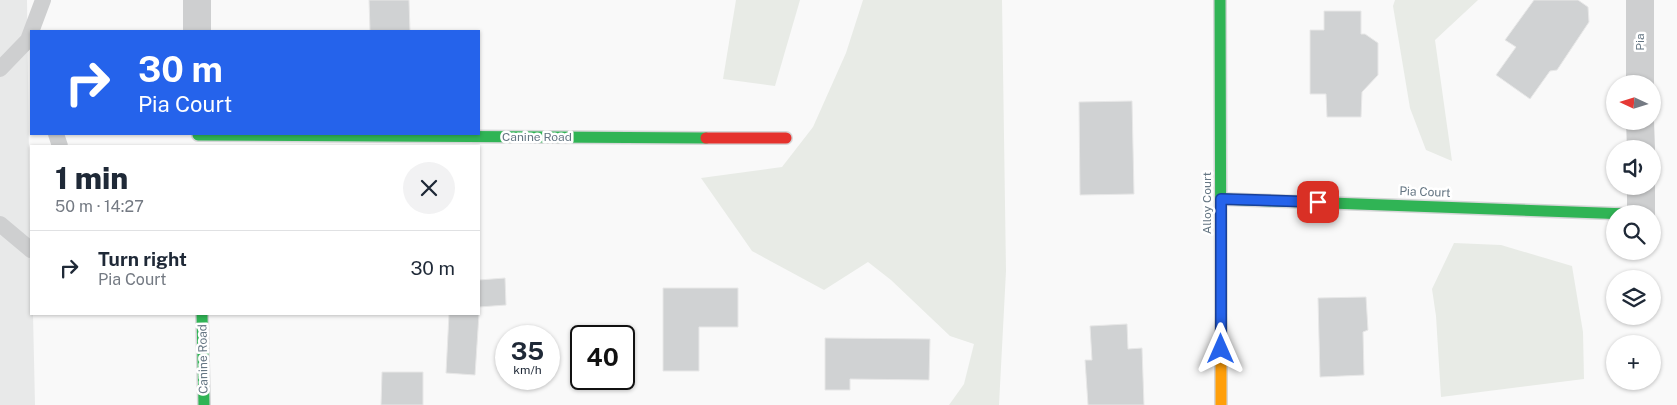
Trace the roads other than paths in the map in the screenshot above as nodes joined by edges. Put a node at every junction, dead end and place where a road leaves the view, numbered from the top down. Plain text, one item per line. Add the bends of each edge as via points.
1 (43, 0) edge
2 (196, 0) edge
3 (1220, 0) edge
4 (1640, 0) edge
5 (34, 30) edge
6 (197, 30) edge
7 (30, 45) edge
8 (0, 69) edge
9 (1640, 75) edge
10 (198, 138) edge
11 (786, 138) dead end
12 (1221, 199) junction
13 (1606, 213) edge
14 (0, 224) edge
15 (30, 249) edge
16 (202, 315) edge
17 (204, 405) edge
18 (1221, 405) edge

1 - 5 lane
2 - 6 street
3 - 12 street, Alloy Court
4 - 9 street, Pia
7 - 8 lane
10 - 11 street, Canine Road
12 - 13 street, Pia Court
12 - 18 street, Alloy Court
14 - 15 lane
16 - 17 street, Canine Road

